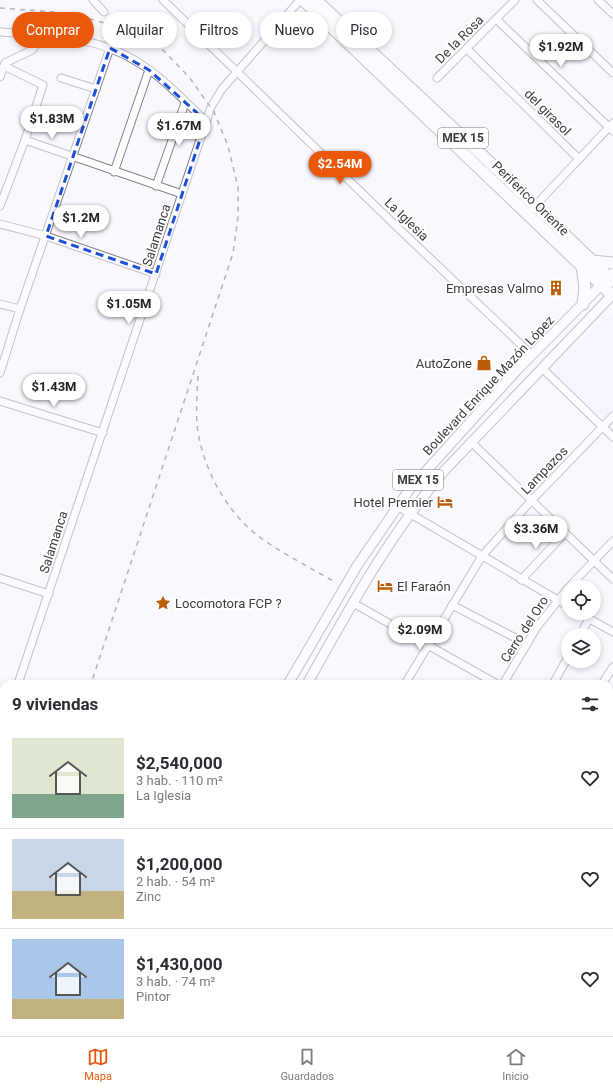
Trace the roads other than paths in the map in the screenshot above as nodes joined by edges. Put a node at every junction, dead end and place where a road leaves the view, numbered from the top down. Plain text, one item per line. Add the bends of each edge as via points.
1 (93, 0) edge
2 (163, 0) edge
3 (301, 0) edge
4 (316, 0) edge
5 (515, 0) edge
6 (537, 0) edge
7 (598, 0) edge
8 (104, 12) dead end
9 (613, 14) edge
10 (496, 19) junction
11 (0, 32) edge
12 (12, 33) edge
13 (34, 48) edge
14 (110, 48) joint
15 (467, 49) junction
16 (3, 65) edge
17 (149, 70) junction
18 (237, 71) junction
19 (613, 73) edge
20 (0, 77) edge
21 (61, 78) dead end
22 (437, 78) dead end
23 (96, 89) junction
24 (185, 103) junction
25 (206, 122) junction
26 (612, 127) edge
27 (25, 140) junction
28 (72, 157) junction
29 (579, 159) junction
30 (114, 172) junction
31 (156, 186) junction
32 (182, 194) junction
33 (0, 206) edge
34 (531, 210) junction
35 (0, 224) edge
36 (46, 236) junction
37 (613, 262) edge
38 (587, 264) junction
39 (156, 274) junction
40 (609, 279) edge
41 (613, 295) edge
42 (0, 304) edge
43 (583, 304) junction
44 (20, 309) junction
45 (532, 355) junction
46 (542, 368) junction
47 (0, 373) edge
48 (0, 401) edge
49 (613, 416) edge
50 (603, 427) junction
51 (102, 433) junction
52 (613, 437) edge
53 (471, 442) junction
54 (531, 501) junction
55 (397, 506) junction
56 (410, 513) junction
57 (565, 533) junction
58 (613, 541) edge
59 (482, 556) junction
60 (594, 560) junction
61 (0, 578) edge
62 (613, 579) edge
63 (521, 580) junction
64 (575, 580) edge
65 (49, 594) junction
66 (561, 596) edge
67 (557, 600) junction
68 (561, 602) edge
69 (353, 603) junction
70 (452, 605) junction
71 (591, 620) edge
72 (613, 632) edge
73 (428, 644) junction
74 (527, 644) junction
75 (613, 667) edge
76 (562, 668) edge
77 (19, 680) edge
78 (292, 680) edge
79 (309, 680) edge
80 (408, 680) edge
81 (490, 680) edge
82 (506, 680) edge
83 (555, 680) edge
84 (605, 680) edge

1 - 8 street
2 - 18 street, La Iglesia
3 - 18 street, Salamanca
3 - 34 highway, Periferico Oriente / MEX 15
4 - 34 highway, Periferico Oriente / MEX 15
5 - 10 street, De la Rosa
6 - 19 street
7 - 9 street
10 - 15 street, De la Rosa
10 - 26 street
11 - 12 street
13 - 16 street
14 - 17 street
14 - 23 street
15 - 22 street, De la Rosa
15 - 29 street, del girasol
16 - 20 street
16 - 27 street via 43,85
17 - 24 street
17 - 30 street
18 - 25 street, Salamanca via 211,107
18 - 45 street, La Iglesia
21 - 23 street
23 - 28 street
24 - 25 street
24 - 31 street
25 - 32 street, Salamanca
26 - 29 street
27 - 28 street
27 - 33 street
28 - 30 street
28 - 36 street
29 - 34 street
30 - 31 street
31 - 32 street
32 - 39 street, Salamanca
34 - 38 highway, Periferico Oriente / MEX 15
35 - 36 street
36 - 39 street
36 - 44 street
37 - 38 highway
38 - 40 highway, Periferico Oriente / MEX 15
38 - 43 highway
39 - 51 street, Salamanca
40 - 41 highway, Periferico Oriente
40 - 43 main road, Boulevard Enrique Mazón López / MEX 15
41 - 46 main road, Boulevard Enrique Mazón López / MEX 15
42 - 44 street
43 - 45 main road, Boulevard Enrique Mazón López / MEX 15
44 - 47 street
45 - 55 main road, Boulevard Enrique Mazón López / MEX 15 via 428,468
46 - 50 street
46 - 53 main road, Boulevard Enrique Mazón López / MEX 15
48 - 51 street
49 - 50 street, Lampazos
50 - 52 street
50 - 54 street, Lampazos
51 - 65 street, Salamanca
53 - 54 street
53 - 56 main road, Boulevard Enrique Mazón López / MEX 15
54 - 57 street
54 - 59 street, Lampazos
55 - 56 street
55 - 78 main road, Boulevard Enrique Mazón López / MEX 15 via 344,586
56 - 59 street
56 - 69 main road, Boulevard Enrique Mazón López / MEX 15 via 382,553
57 - 60 street
57 - 63 street
58 - 60 street, Cerro del Oro
59 - 63 street
59 - 70 street, Lampazos
60 - 62 street
60 - 64 street, Cerro del Oro
61 - 65 street
63 - 67 street
65 - 77 street, Salamanca
66 - 67 street, Cerro del Oro
67 - 68 street
67 - 74 street, Cerro del Oro
69 - 73 street
69 - 79 main road, Boulevard Enrique Mazón López / MEX 15
70 - 73 street, Lampazos
70 - 74 street
71 - 72 street
73 - 80 street, Lampazos
73 - 81 street
74 - 82 street, Cerro del Oro
75 - 84 street
76 - 83 street

